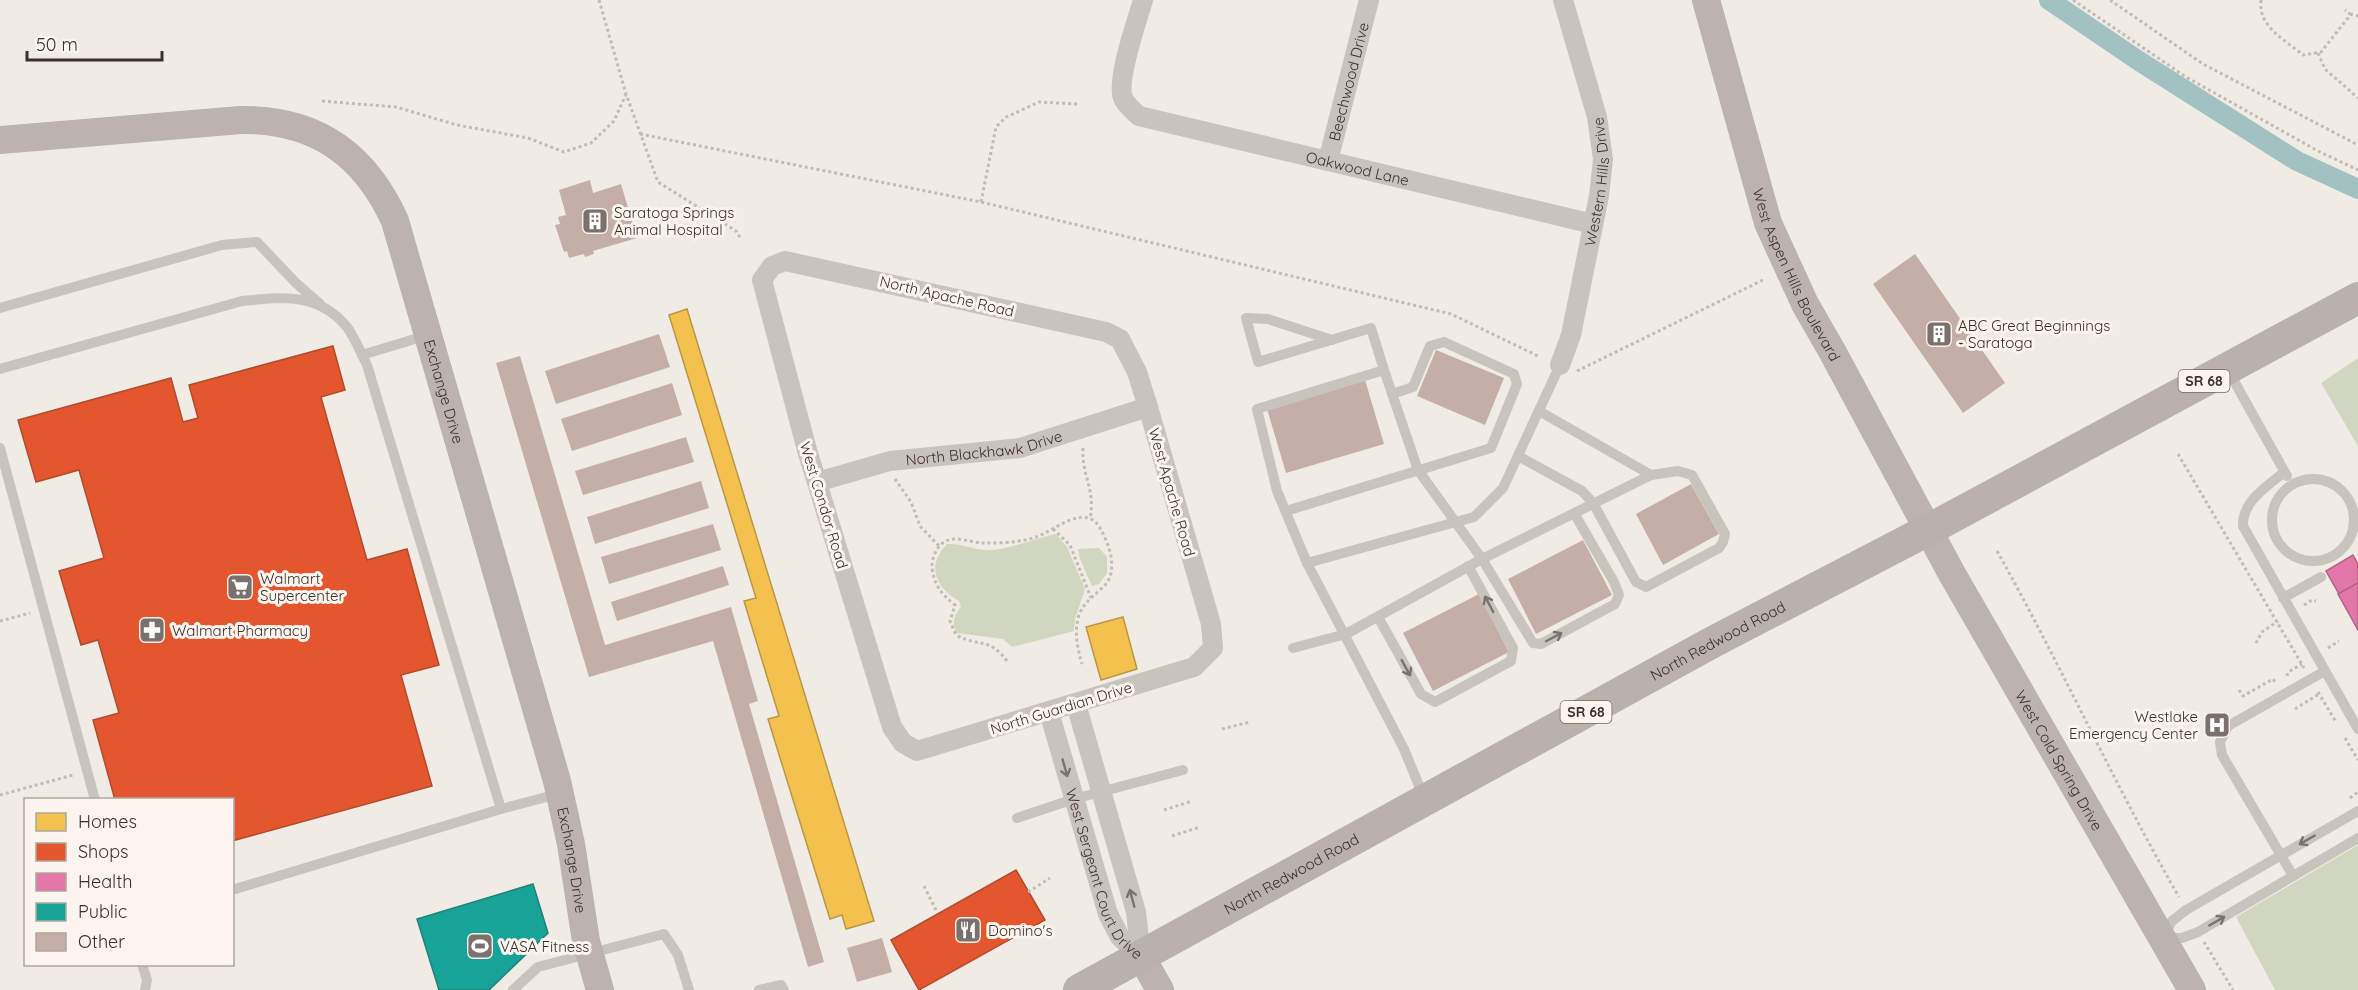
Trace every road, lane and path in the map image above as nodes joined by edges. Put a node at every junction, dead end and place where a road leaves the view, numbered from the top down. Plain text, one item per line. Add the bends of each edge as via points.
1 (599, 0) edge
2 (1143, 0) edge
3 (1369, 0) edge
4 (1563, 0) edge
5 (1706, 0) edge
6 (2073, 0) edge
7 (2110, 0) edge
8 (2261, 0) edge
9 (2345, 10) dead end
10 (2350, 14) junction
11 (2358, 16) edge
12 (2318, 53) junction
13 (626, 94) junction
14 (2358, 98) edge
15 (322, 101) dead end
16 (1078, 104) dead end
17 (640, 134) junction
18 (0, 140) edge
19 (2358, 145) edge
20 (1328, 161) junction
21 (2358, 170) edge
22 (981, 202) junction
23 (1593, 224) junction
24 (741, 239) dead end
25 (772, 266) joint
26 (1765, 279) dead end
27 (2358, 298) edge
28 (320, 304) junction
29 (0, 308) edge
30 (428, 335) junction
31 (1120, 339) joint
32 (1332, 340) junction
33 (362, 355) junction
34 (1538, 356) dead end
35 (0, 369) edge
36 (1568, 369) junction
37 (2227, 369) junction
38 (1384, 370) junction
39 (1392, 394) junction
40 (1148, 407) junction
41 (1539, 411) junction
42 (1083, 440) dead end
43 (0, 448) edge
44 (2178, 454) dead end
45 (1518, 456) junction
46 (1418, 470) junction
47 (2284, 472) junction
48 (1651, 475) junction
49 (894, 477) dead end
50 (817, 482) junction
51 (2291, 484) junction
52 (1593, 504) junction
53 (1286, 511) junction
54 (1574, 513) junction
55 (1090, 519) junction
56 (1457, 522) junction
57 (1053, 529) junction
58 (1928, 530) junction
59 (939, 546) junction
60 (1997, 551) dead end
61 (1482, 559) junction
62 (1307, 563) junction
63 (1468, 566) junction
64 (2322, 576) dead end
65 (1091, 598) junction
66 (2283, 598) junction
67 (40, 611) dead end
68 (1378, 616) junction
69 (0, 621) edge
70 (1346, 634) junction
71 (1213, 648) joint
72 (1293, 648) dead end
73 (1007, 661) dead end
74 (1082, 664) dead end
75 (2325, 671) junction
76 (2311, 679) junction
77 (2239, 690) dead end
78 (2319, 694) junction
79 (2283, 695) junction
80 (1076, 704) junction
81 (2295, 709) dead end
82 (1049, 712) junction
83 (1250, 722) dead end
84 (2336, 722) dead end
85 (1222, 729) dead end
86 (2358, 729) edge
87 (2341, 732) dead end
88 (903, 743) joint
89 (2358, 760) edge
90 (1183, 770) dead end
91 (73, 775) dead end
92 (1101, 792) junction
93 (560, 794) junction
94 (0, 795) edge
95 (94, 798) edge
96 (1074, 799) junction
97 (1192, 801) dead end
98 (1425, 801) junction
99 (501, 809) junction
100 (1164, 810) dead end
101 (2358, 811) edge
102 (1017, 818) dead end
103 (1200, 827) dead end
104 (1172, 836) dead end
105 (2358, 838) edge
106 (2281, 855) junction
107 (2293, 876) junction
108 (1050, 878) dead end
109 (924, 886) dead end
110 (234, 889) edge
111 (1028, 891) dead end
112 (2179, 897) dead end
113 (936, 910) dead end
114 (2162, 938) junction
115 (2204, 940) dead end
116 (589, 953) junction
117 (1141, 956) junction
118 (143, 966) edge
119 (145, 990) edge
120 (513, 990) edge
121 (600, 990) edge
122 (689, 990) edge
123 (759, 990) edge
124 (784, 990) edge
125 (1079, 990) edge
126 (1160, 990) edge
127 (2192, 990) edge
128 (2232, 990) edge

1 - 13 path
2 - 20 street, Oakwood Lane via 1121,83 1123,98 1139,116
3 - 20 street, Beechwood Drive
4 - 23 street, Western Hills Drive via 1602,138 1602,178
5 - 58 street, West Aspen Hills Boulevard via 1768,223 1805,304
6 - 21 path via 2186,77
7 - 19 path via 2203,64
8 - 12 path via 2264,22 2303,55
9 - 10 path
10 - 11 path
10 - 12 path
12 - 14 path via 2325,69
13 - 15 path via 614,121 591,143 564,152 528,138 457,125 396,107
13 - 17 path
16 - 22 path via 1039,102 1006,117 996,127
17 - 22 path
17 - 24 path via 657,182 736,231
18 - 30 street, Exchange Drive via 241,120 307,130 350,157 387,202
20 - 23 street, Oakwood Lane
22 - 34 path via 1451,314
23 - 36 street, Western Hills Drive via 1570,335
25 - 31 street, North Apache Road via 786,261 803,264 1106,332
25 - 50 street, West Condor Road via 762,280
26 - 36 path
27 - 37 main road, North Redwood Road / SR 68
28 - 29 lane via 257,242 222,245
28 - 33 lane via 347,328
28 - 35 lane via 280,298 242,301
30 - 33 lane
30 - 93 street, Exchange Drive
31 - 40 street, West Apache Road via 1137,372
32 - 32 lane via 1258,362 1246,318 1268,319
32 - 38 lane via 1371,328
33 - 99 lane
36 - 41 lane
37 - 47 lane
37 - 58 main road, North Redwood Road / SR 68
38 - 39 lane
38 - 53 lane via 1257,409 1277,491
39 - 46 lane
39 - 46 lane via 1413,387 1430,346 1444,342 1514,374 1517,384 1491,448
40 - 50 street, North Blackhawk Drive via 1020,448 890,461
40 - 71 street, West Apache Road via 1211,624
41 - 45 lane
41 - 48 lane
42 - 55 path via 1082,458 1093,503
43 - 95 lane
44 - 76 path
45 - 52 lane via 1582,491
45 - 56 lane via 1503,488 1474,518
46 - 53 lane
46 - 56 lane
47 - 51 lane
47 - 66 lane via 2249,503 2243,519 2246,533
48 - 52 lane
48 - 52 lane via 1678,471 1692,475 1725,534 1719,548 1646,587 1636,582
49 - 59 path via 911,502 920,526
50 - 88 street, West Condor Road via 892,727
51 - 51 lane via 2272,511 2277,542 2293,557 2303,560 2314,562 2334,555 2353,530 2348,498 2332,483 2322,480
52 - 54 lane
53 - 62 lane
54 - 61 lane
61 -> 54 lane via 1526,636 1541,644 1615,604 1619,595
55 - 57 path via 1071,519
55 - 65 path via 1099,525 1112,571
56 - 61 lane
56 - 62 lane
57 - 59 path via 1017,542 956,539
57 - 65 path via 1070,545
58 - 98 main road, North Redwood Road / SR 68 via 1730,633
58 - 114 street, West Cold Spring Drive
59 - 73 path via 932,565 940,593 955,605 951,628 962,639 992,645
60 - 112 path
61 - 63 lane
62 - 70 lane
63 - 68 lane
68 -> 63 lane via 1421,694 1435,702 1511,661 1513,648
64 - 66 lane
65 - 74 path via 1079,616 1076,640
66 - 75 lane
67 - 69 path
68 - 70 lane
70 - 72 lane
70 - 98 lane via 1404,749
71 - 80 street, North Guardian Drive via 1194,667
75 - 76 lane
75 - 86 lane
76 - 78 path
76 - 79 lane
77 - 79 path via 2243,696 2273,679
78 - 81 path
78 - 84 path
79 - 106 lane via 2228,726 2220,742 2222,755
80 - 82 street, North Guardian Drive
80 - 92 street, West Sergeant Court Drive
82 - 88 street, North Guardian Drive via 917,752
82 -> 96 street, West Sergeant Court Drive
83 - 85 path
87 - 89 path
90 - 92 lane
91 - 94 path
92 - 96 lane
117 -> 92 street, West Sergeant Court Drive via 1136,912
93 - 99 lane
93 - 116 street, Exchange Drive
96 - 102 lane
96 - 117 street, West Sergeant Court Drive via 1113,926 1129,948
97 - 100 path
98 - 117 main road, North Redwood Road / SR 68
99 - 110 lane
101 -> 106 lane
103 - 104 path
105 - 107 lane
106 - 107 lane
106 - 114 lane via 2178,915
114 -> 107 lane via 2181,938 2198,932
108 - 111 path
109 - 113 path
114 - 127 street, West Cold Spring Drive
115 - 128 path
116 - 120 lane via 538,968
116 - 121 street, Exchange Drive
116 - 122 lane via 664,934 678,955
117 - 125 main road, North Redwood Road / SR 68
117 - 126 street
118 - 119 lane
123 - 124 lane via 781,985

